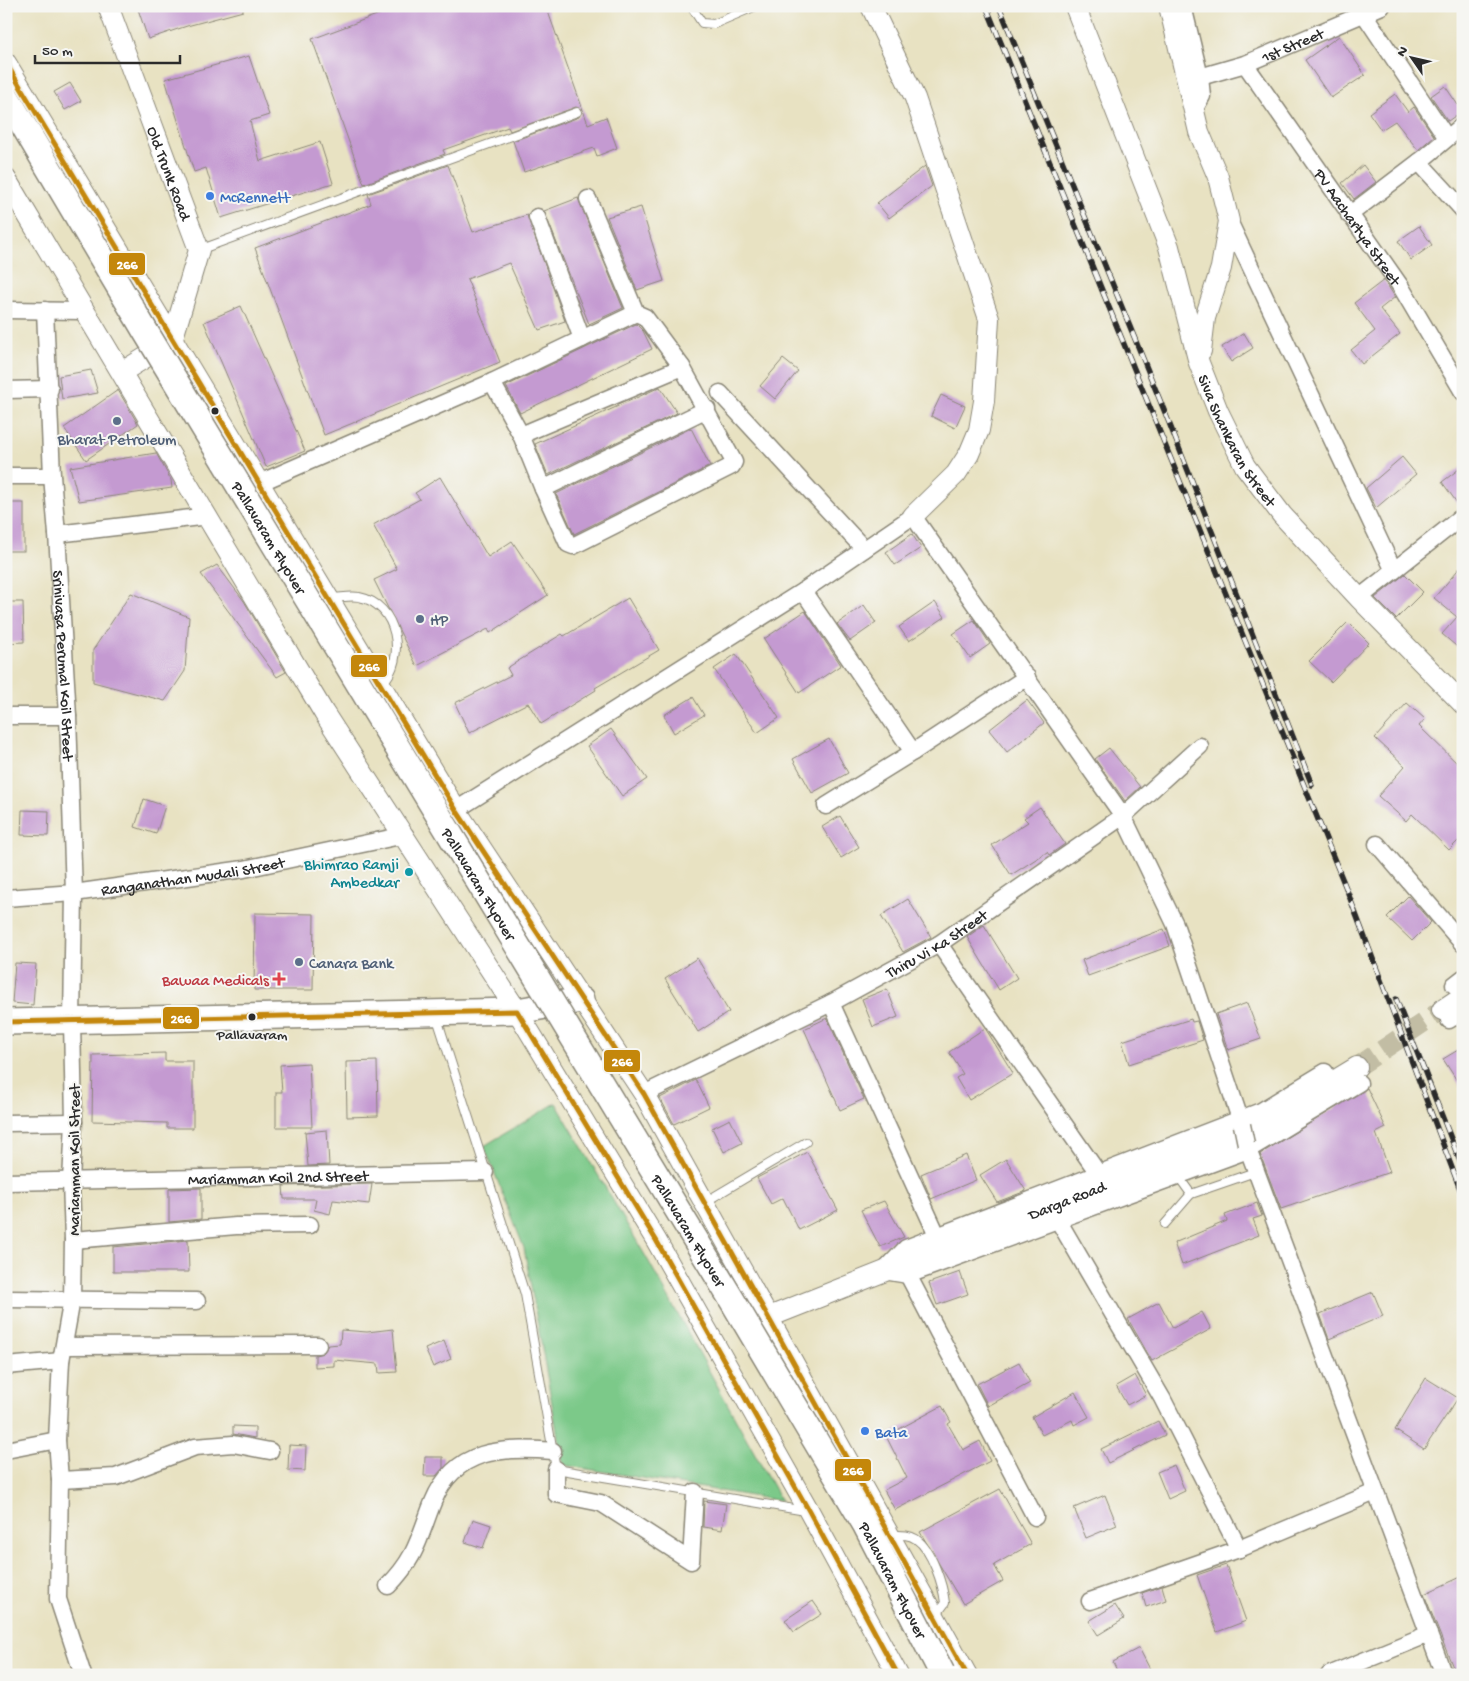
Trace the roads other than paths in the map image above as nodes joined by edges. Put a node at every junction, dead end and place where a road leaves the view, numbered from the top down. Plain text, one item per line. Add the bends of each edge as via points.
1 (108, 6) edge
2 (691, 6) edge
3 (756, 6) edge
4 (871, 6) edge
5 (1075, 6) edge
6 (1169, 6) edge
7 (1183, 6) edge
8 (1382, 6) edge
9 (1364, 14) junction
10 (6, 63) edge
11 (1245, 64) junction
12 (1200, 77) junction
13 (6, 96) edge
14 (1194, 110) junction
15 (577, 112) dead end
16 (6, 120) edge
17 (1463, 125) edge
18 (1448, 138) junction
19 (1419, 162) junction
20 (6, 178) edge
21 (588, 199) dead end
22 (1463, 210) edge
23 (1350, 215) junction
24 (537, 217) dead end
25 (1229, 220) junction
26 (199, 250) junction
27 (6, 310) edge
28 (45, 310) junction
29 (83, 311) junction
30 (636, 313) junction
31 (582, 338) junction
32 (172, 341) junction
33 (1199, 363) junction
34 (682, 367) junction
35 (122, 372) junction
36 (492, 382) junction
37 (50, 389) junction
38 (6, 390) edge
39 (1463, 392) edge
40 (720, 393) dead end
41 (707, 409) junction
42 (520, 435) junction
43 (6, 476) edge
44 (52, 476) junction
45 (257, 484) junction
46 (543, 489) junction
47 (208, 516) junction
48 (913, 516) junction
49 (1463, 516) edge
50 (57, 534) junction
51 (864, 549) junction
52 (1394, 571) junction
53 (803, 591) junction
54 (327, 598) junction
55 (1359, 598) junction
56 (1027, 677) junction
57 (380, 686) junction
58 (1463, 704) edge
59 (6, 716) edge
60 (68, 716) junction
61 (1200, 746) dead end
62 (913, 752) junction
63 (826, 806) dead end
64 (456, 810) junction
65 (1123, 816) junction
66 (405, 835) junction
67 (1377, 844) dead end
68 (74, 893) junction
69 (6, 898) edge
70 (939, 944) junction
71 (1463, 944) edge
72 (1460, 986) edge
73 (581, 1000) junction
74 (831, 1003) junction
75 (516, 1011) junction
76 (436, 1013) junction
77 (1451, 1014) tunnel mouth
78 (72, 1021) junction
79 (6, 1022) edge
80 (1325, 1072) dead end
81 (1358, 1075) joint
82 (644, 1094) junction
83 (6, 1122) edge
84 (74, 1122) junction
85 (1241, 1123) junction
86 (806, 1142) dead end
87 (1247, 1147) junction
88 (484, 1172) junction
89 (1255, 1172) junction
90 (1098, 1173) junction
91 (1178, 1176) junction
92 (71, 1181) junction
93 (6, 1182) edge
94 (1191, 1194) junction
95 (704, 1202) junction
96 (1058, 1220) junction
97 (1165, 1224) dead end
98 (310, 1225) dead end
99 (938, 1237) junction
100 (73, 1240) junction
101 (884, 1271) junction
102 (908, 1275) junction
103 (6, 1299) edge
104 (72, 1299) junction
105 (197, 1301) dead end
106 (770, 1317) junction
107 (318, 1344) dead end
108 (63, 1353) junction
109 (6, 1366) edge
110 (57, 1440) junction
111 (6, 1450) edge
112 (270, 1451) dead end
113 (553, 1451) junction
114 (556, 1469) junction
115 (60, 1480) junction
116 (695, 1492) junction
117 (1375, 1492) junction
118 (809, 1512) junction
119 (1035, 1517) dead end
120 (1240, 1549) junction
121 (388, 1586) dead end
122 (1090, 1601) dead end
123 (1429, 1634) junction
124 (938, 1674) edge
125 (83, 1675) edge
126 (898, 1675) edge
127 (967, 1675) edge
128 (1329, 1675) edge
129 (1444, 1675) edge

1 - 26 street, Old Trunk Road
2 - 3 lane via 702,23 714,24
4 - 48 street via 915,98 989,319 980,430 956,474
5 - 33 street via 1169,247
6 - 14 street
7 - 12 street
8 - 9 street, 1st Street
9 - 11 street, 1st Street
9 - 18 street
10 - 32 street
11 - 12 street, 1st Street
11 - 23 street, PV Aachartya Street
12 - 14 street via 1202,96
13 - 124 main road, Pallavaram Flyover, bridge via 865,1524
14 - 25 street, Siva Shankaran Street via 1199,132 1218,177
15 - 26 lane
16 - 124 main road, Pallavaram Flyover via 115,309 166,388 542,1015 691,1251 764,1381
17 - 18 street
18 - 19 street
19 - 22 street
19 - 23 street
20 - 29 street
21 - 30 street
23 - 39 street, PV Aachartya Street via 1402,287
24 - 31 street
25 - 33 street, Siva Shankaran Street via 1221,268 1205,318
25 - 52 street
26 - 32 street
27 - 28 street
28 - 29 street
28 - 37 street, Srinivasa Perumal Koil Street
29 - 35 street
30 - 31 street
30 - 34 street via 645,317
31 - 36 street
32 - 35 street
32 - 45 street
33 - 55 street, Siva Shankaran Street via 1218,412 1245,466 1282,515
34 - 41 street
34 - 42 street
35 - 47 street
36 - 42 street
36 - 45 street
37 - 38 street
37 - 44 street, Srinivasa Perumal Koil Street
40 - 51 street
41 - 46 street
41 - 46 street via 734,462 732,466 578,544 568,544
42 - 46 street
43 - 44 street
44 - 50 street, Srinivasa Perumal Koil Street
45 - 54 street
47 - 50 street
47 - 66 street via 324,714
48 - 51 street
48 - 56 street
49 - 52 street
50 - 60 street, Srinivasa Perumal Koil Street
51 - 53 street
52 - 55 street
53 - 62 street
53 - 64 street
54 - 57 street
54 - 57 lane via 359,597 376,605 387,617 397,641 397,657 388,678
55 - 58 street, Siva Shankaran Street
56 - 62 street
56 - 65 street
57 - 64 street
59 - 60 street
60 - 68 street, Srinivasa Perumal Koil Street
61 - 65 street, Thiru Vi Ka Street
62 - 63 street
64 - 73 street
65 - 70 street, Thiru Vi Ka Street
65 - 85 street via 1175,924
66 - 68 street, Ranganathan Mudali Street via 254,868
66 - 75 street
67 - 71 street
68 - 69 street, Ranganathan Mudali Street
68 - 78 street, Srinivasa Perumal Koil Street
70 - 74 street, Thiru Vi Ka Street
70 - 90 street
72 - 77 street
73 - 75 main road
73 - 82 street
74 - 82 street, Thiru Vi Ka Street
74 - 99 street
75 - 76 main road
75 - 118 street via 656,1240
76 - 78 main road
76 - 88 lane
78 - 79 main road
78 - 84 street, Mariamman Koil Street
80 - 85 street
81 - 87 street
81 - 101 street, Darga Road via 1231,1140 1105,1184
82 - 95 street
83 - 84 street
84 - 92 street, Mariamman Koil Street
85 - 87 street, bridge
85 - 90 street
86 - 95 lane
87 - 89 street
87 - 91 street
88 - 92 street, Mariamman Koil 2nd Street
88 - 113 lane via 525,1294
89 - 94 lane
89 - 117 street
90 - 99 street
91 - 94 lane
91 - 96 street
92 - 93 street, Mariamman Koil 2nd Street
92 - 100 street, Mariamman Koil Street
94 - 97 lane
95 - 106 street
96 - 102 street
96 - 120 street via 1162,1398
98 - 100 street via 236,1226
99 - 101 street via 906,1248
100 - 104 street, Mariamman Koil Street
101 - 102 street
101 - 106 street, Darga Road
102 - 119 street
103 - 104 street
104 - 105 street
104 - 108 street, Mariamman Koil Street
106 - 127 street
107 - 108 street
108 - 109 street
108 - 110 street, Mariamman Koil Street
110 - 111 street
110 - 115 street, Mariamman Koil Street
112 - 115 street via 233,1444 195,1448 116,1477
113 - 114 lane
113 - 121 street via 501,1450 476,1455 456,1469 443,1483 433,1502 415,1552 404,1570
114 - 116 lane
114 - 116 street via 556,1494 601,1503 692,1561
115 - 125 street, Mariamman Koil Street via 58,1599
116 - 118 lane
117 - 120 street
117 - 123 street
118 - 126 street
120 - 122 street
123 - 128 street
123 - 129 street

